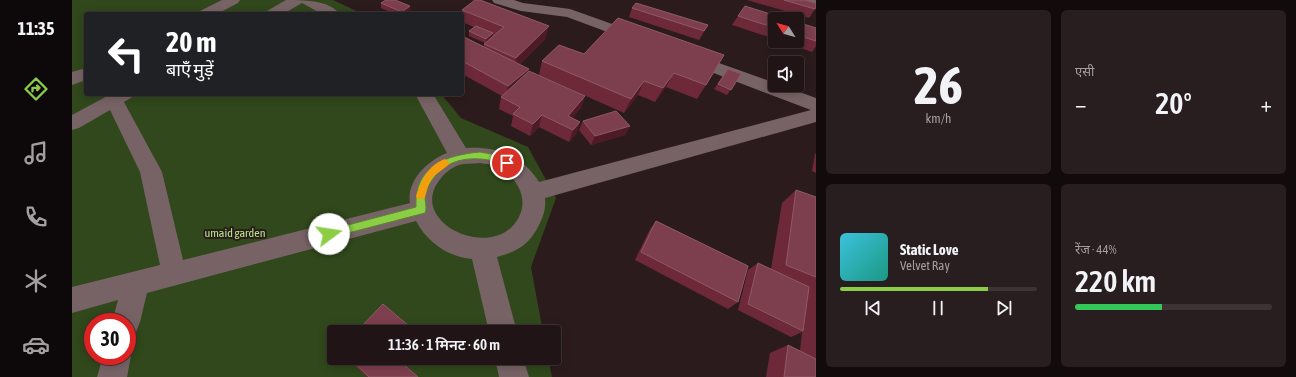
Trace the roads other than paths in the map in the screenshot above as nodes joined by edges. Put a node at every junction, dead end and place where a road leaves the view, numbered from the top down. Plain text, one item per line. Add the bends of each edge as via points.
1 (233, 0) edge
2 (297, 0) edge
3 (307, 0) edge
4 (499, 0) edge
5 (209, 12) edge
6 (276, 12) edge
7 (329, 12) edge
8 (652, 44) edge
9 (674, 52) edge
10 (425, 96) edge
11 (119, 97) edge
12 (816, 106) edge
13 (816, 115) edge
14 (72, 123) edge
15 (460, 157) junction
16 (534, 192) junction
17 (421, 210) junction
18 (482, 249) junction
19 (174, 274) junction
20 (136, 284) junction
21 (72, 300) edge
22 (128, 313) edge
23 (501, 325) edge
24 (115, 365) edge
25 (511, 365) edge
26 (112, 377) edge
27 (514, 377) edge

1 - 5 street
2 - 6 street
3 - 7 street
4 - 8 street via 521,7 570,13
9 - 12 street
10 - 15 street
11 - 14 street
11 - 19 street via 151,172
13 - 16 street
15 - 16 street via 480,155 507,163 522,174
15 - 17 street via 439,166 427,178 420,194
16 - 18 street via 533,216 521,235 505,245
17 - 18 street via 430,227 442,238 462,247
17 - 19 street
18 - 23 street
19 - 20 street
20 - 21 street
20 - 22 street
24 - 26 street
25 - 27 street

